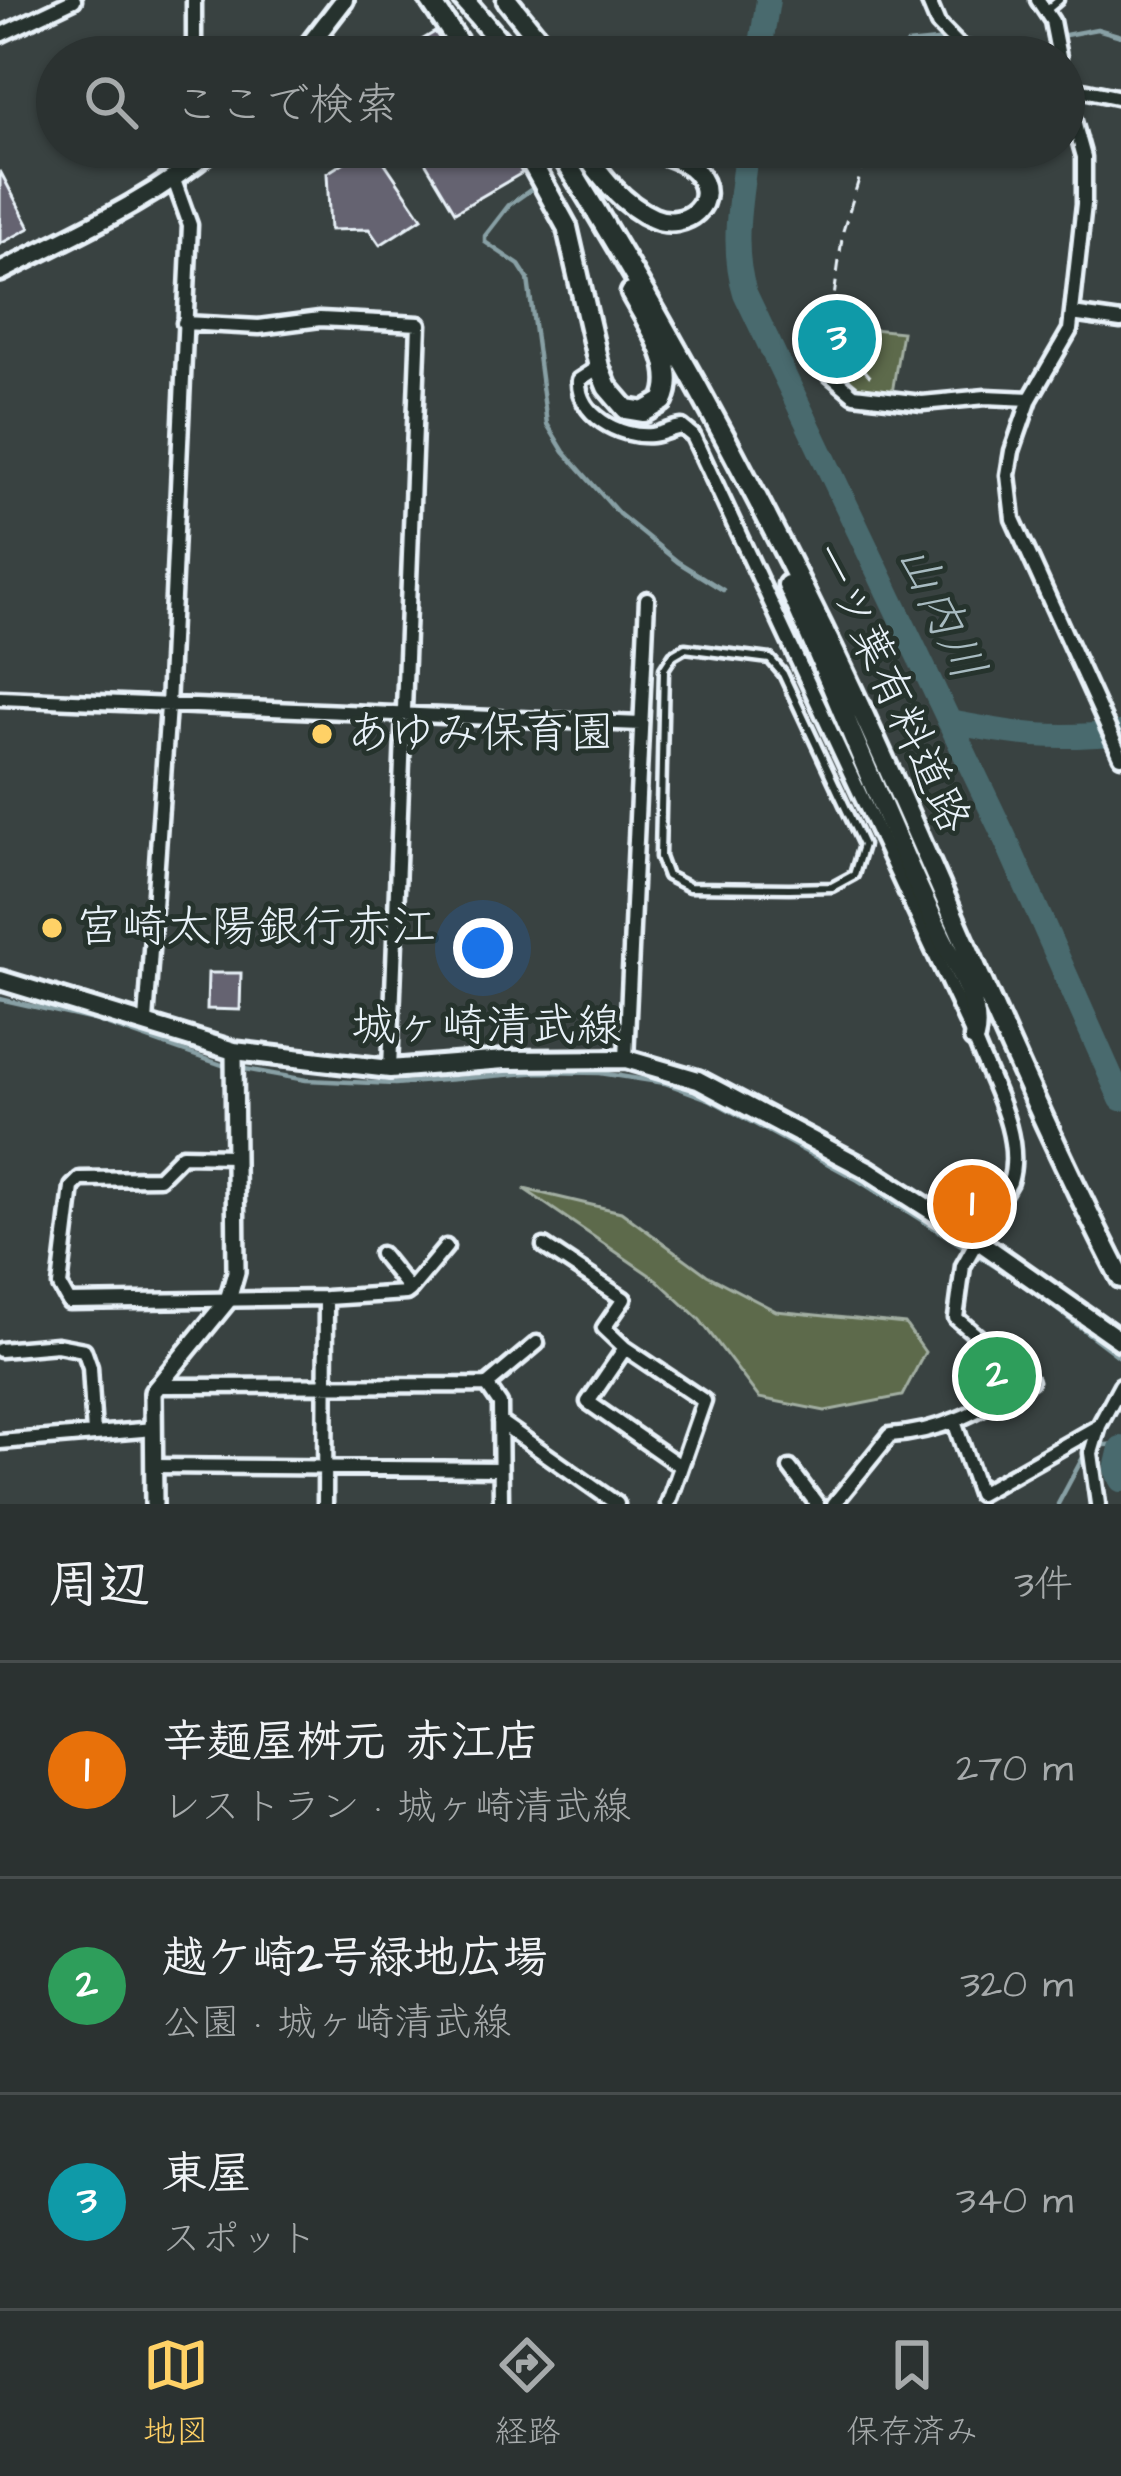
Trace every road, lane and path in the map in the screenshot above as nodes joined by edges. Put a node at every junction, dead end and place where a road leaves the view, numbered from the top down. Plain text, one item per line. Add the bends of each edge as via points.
1 (74, 0) edge
2 (194, 0) edge
3 (344, 0) edge
4 (430, 0) edge
5 (460, 0) edge
6 (507, 0) edge
7 (928, 0) edge
8 (1059, 0) edge
9 (1042, 6) edge
10 (0, 35) edge
11 (194, 36) edge
12 (317, 36) edge
13 (454, 36) edge
14 (483, 36) edge
15 (493, 36) edge
16 (536, 36) edge
17 (950, 36) edge
18 (1052, 36) edge
19 (1085, 90) edge
20 (1121, 98) edge
21 (184, 168) edge
22 (535, 168) edge
23 (568, 168) edge
24 (569, 168) edge
25 (596, 168) edge
26 (690, 168) edge
27 (862, 168) edge
28 (1084, 168) edge
29 (174, 180) junction
30 (0, 272) edge
31 (1072, 314) junction
32 (1121, 321) edge
33 (184, 323) junction
34 (828, 347) junction
35 (599, 367) junction
36 (820, 367) joint
37 (875, 396) junction
38 (1030, 399) junction
39 (753, 490) junction
40 (647, 599) dead end
41 (0, 698) edge
42 (168, 706) junction
43 (406, 712) junction
44 (641, 724) junction
45 (1121, 757) edge
46 (716, 888) joint
47 (0, 980) edge
48 (146, 1022) junction
49 (974, 1038) junction
50 (234, 1054) junction
51 (626, 1059) junction
52 (390, 1070) junction
53 (234, 1156) junction
54 (977, 1240) junction
55 (446, 1246) dead end
56 (544, 1246) dead end
57 (381, 1254) dead end
58 (1120, 1275) edge
59 (410, 1289) junction
60 (326, 1298) junction
61 (228, 1300) junction
62 (1121, 1341) edge
63 (537, 1343) dead end
64 (625, 1348) junction
65 (0, 1350) edge
66 (487, 1385) junction
67 (1121, 1385) edge
68 (158, 1387) junction
69 (322, 1388) junction
70 (500, 1422) junction
71 (955, 1424) junction
72 (154, 1429) junction
73 (1098, 1432) junction
74 (94, 1434) junction
75 (0, 1442) edge
76 (154, 1466) junction
77 (680, 1466) junction
78 (325, 1467) junction
79 (790, 1468) dead end
80 (500, 1469) junction
81 (154, 1504) edge
82 (325, 1504) edge
83 (501, 1504) edge
84 (617, 1504) edge
85 (668, 1504) edge
86 (817, 1504) edge
87 (834, 1504) edge
88 (1098, 1504) edge

1 - 10 street
2 - 11 street
3 - 12 main road
4 - 13 main road
5 - 14 main road
5 - 15 main road
6 - 16 main road
7 - 17 street
8 - 9 lane
9 - 18 street
19 - 20 street
21 - 29 main road
22 - 35 main road via 567,227
23 - 35 main road via 660,349 669,389 655,408 626,409
24 - 39 main road, 一ツ葉有料道路
25 - 26 main road via 644,213 669,222 704,203
27 - 34 path via 843,231
28 - 31 street
29 - 30 main road
29 - 33 street via 190,225
31 - 32 street
31 - 38 street
33 - 42 street
33 - 43 street via 419,324
34 - 36 path
34 - 37 path via 846,349 876,385
35 - 49 street via 579,380 578,394 601,421 652,435 682,427 693,436
36 - 37 street via 854,395
37 - 38 street via 922,403
38 - 45 street via 1008,475 1013,519
39 - 49 main road via 889,828 964,985 978,1024
39 - 58 main road, 一ツ葉有料道路
40 - 44 street
41 - 42 street
42 - 43 street
42 - 48 street
43 - 44 street
43 - 52 street
44 - 51 street
46 - 46 lane via 832,887 854,875 863,845 770,658 685,648 664,669 660,857 667,875
47 - 48 main road, 城ヶ崎清武線
48 - 50 main road, 城ヶ崎清武線
49 - 54 street via 1014,1153 1010,1182
50 - 52 main road, 城ヶ崎清武線
50 - 53 street
51 - 52 main road, 城ヶ崎清武線
51 - 54 main road, 城ヶ崎清武線 via 724,1091
53 - 61 street via 236,1272
53 - 61 street via 182,1155 159,1178 80,1179 72,1186 60,1286 69,1302
54 - 62 main road, 城ヶ崎清武線
54 - 71 street via 963,1266 956,1318 1030,1381
55 - 59 street
56 - 64 street via 623,1299 604,1328
57 - 59 street
59 - 60 street
60 - 61 street
60 - 69 street
61 - 68 street
63 - 66 street
64 - 77 street via 704,1401
64 - 77 street via 588,1402
65 - 74 street via 84,1350
66 - 69 street
66 - 70 street
67 - 73 street
68 - 69 street
68 - 72 street
69 - 78 street
70 - 80 street
70 - 84 street
71 - 73 street via 979,1493
71 - 87 street via 890,1435
72 - 74 street
72 - 76 street
73 - 88 street via 1091,1453
74 - 75 street
76 - 78 street
76 - 81 street
77 - 85 street
78 - 80 street
78 - 82 street
79 - 86 street
80 - 83 street

